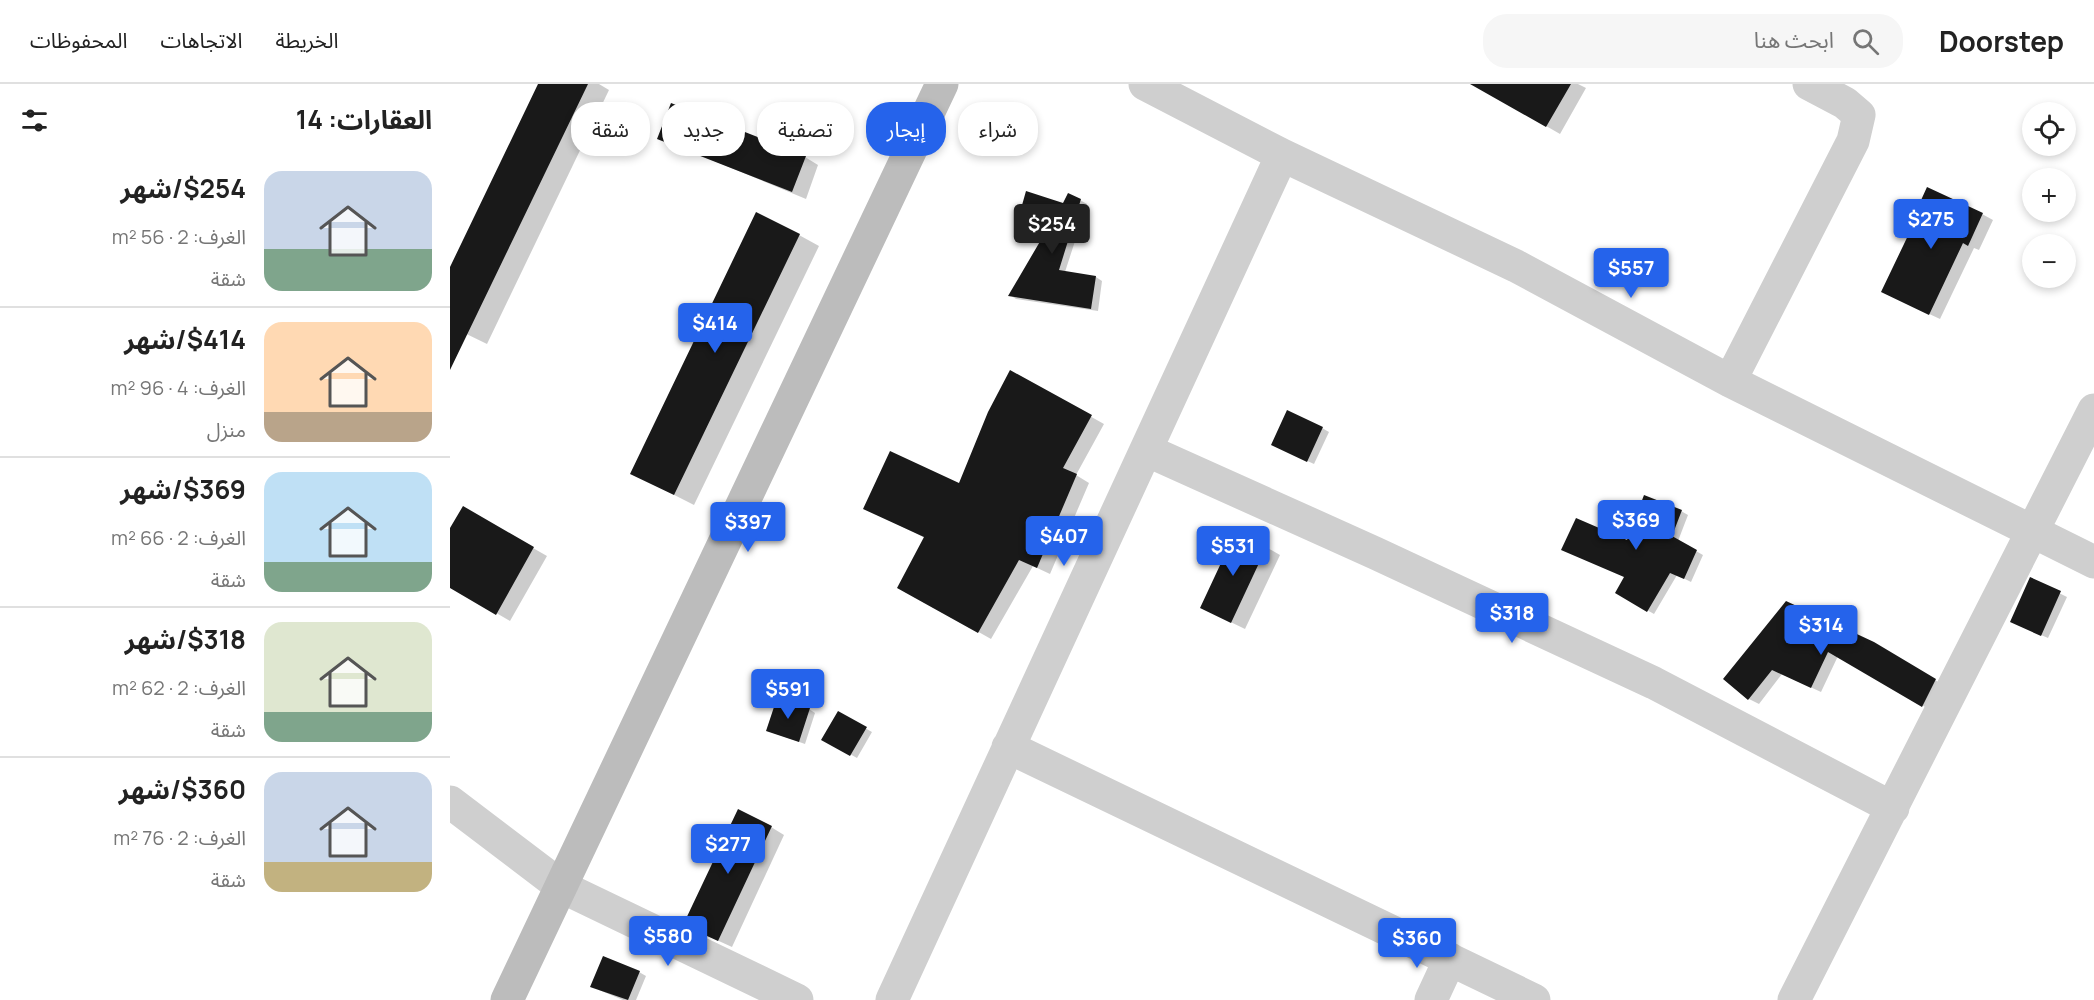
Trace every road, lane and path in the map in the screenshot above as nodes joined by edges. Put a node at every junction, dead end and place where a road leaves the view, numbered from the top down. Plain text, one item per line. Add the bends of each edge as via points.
1 (942, 84) edge
2 (1145, 84) edge
3 (1809, 84) edge
4 (1282, 155) junction
5 (1730, 381) junction
6 (2094, 410) edge
7 (1146, 450) junction
8 (2032, 533) junction
9 (2094, 562) edge
10 (1008, 747) junction
11 (450, 802) edge
12 (1893, 808) junction
13 (562, 887) junction
14 (1450, 959) junction
15 (507, 1000) edge
16 (797, 1000) edge
17 (892, 1000) edge
18 (1431, 1000) edge
19 (1534, 1000) edge
20 (1794, 1000) edge

1 - 13 street
2 - 4 street
3 - 5 street via 1859,115 1853,141
4 - 5 street via 1516,266
4 - 7 street
5 - 8 street
6 - 8 street
7 - 10 street
7 - 12 street via 1654,683
8 - 9 street
8 - 12 street
10 - 14 street
10 - 17 street
11 - 13 street
12 - 20 street
13 - 15 street
13 - 16 street
14 - 18 street
14 - 19 street

